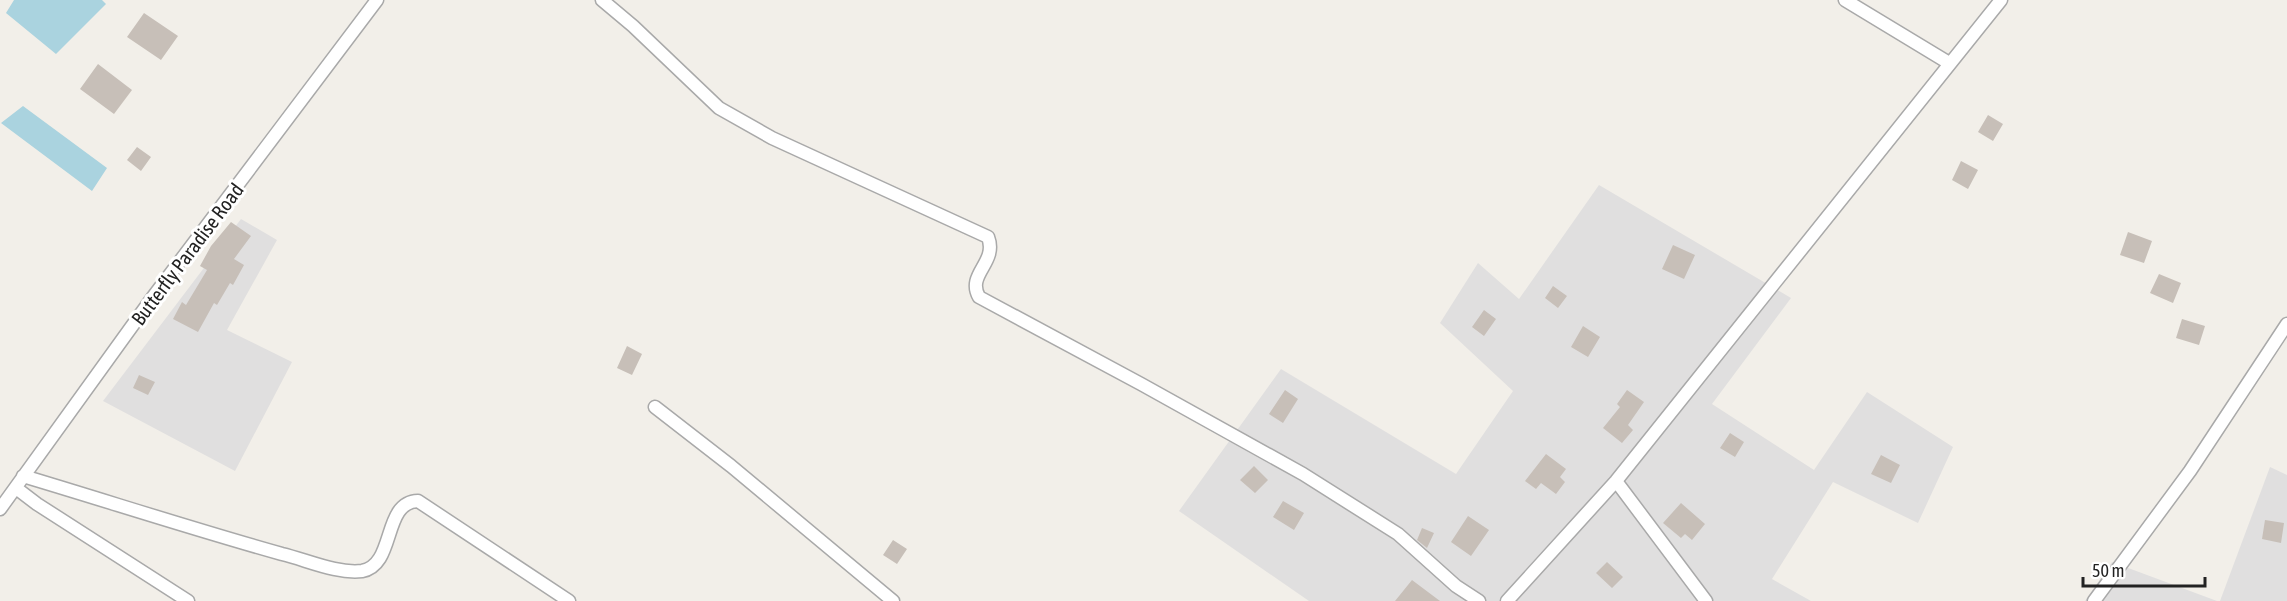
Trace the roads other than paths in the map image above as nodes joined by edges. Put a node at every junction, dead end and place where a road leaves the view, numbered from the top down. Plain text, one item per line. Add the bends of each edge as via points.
1 (377, 0) edge
2 (602, 0) edge
3 (1845, 0) edge
4 (2001, 0) edge
5 (1949, 63) junction
6 (2287, 324) edge
7 (655, 407) dead end
8 (23, 476) junction
9 (1616, 481) junction
10 (16, 488) junction
11 (0, 509) edge
12 (188, 601) edge
13 (569, 601) edge
14 (893, 601) edge
15 (1479, 601) edge
16 (1507, 601) edge
17 (1706, 601) edge
18 (2094, 601) edge

1 - 8 street, Butterfly Paradise Road
2 - 15 street via 719,108 772,138 988,237 990,254 976,281 979,297 1303,474 1398,534 1456,586
3 - 5 street
4 - 5 street
5 - 9 street
6 - 18 street via 2190,471
7 - 14 street
8 - 10 street, Butterfly Paradise Road
8 - 13 street via 349,572 366,570 379,561 399,512 410,501 418,501
9 - 16 street
9 - 17 street
10 - 11 street, Butterfly Paradise Road
10 - 12 street

